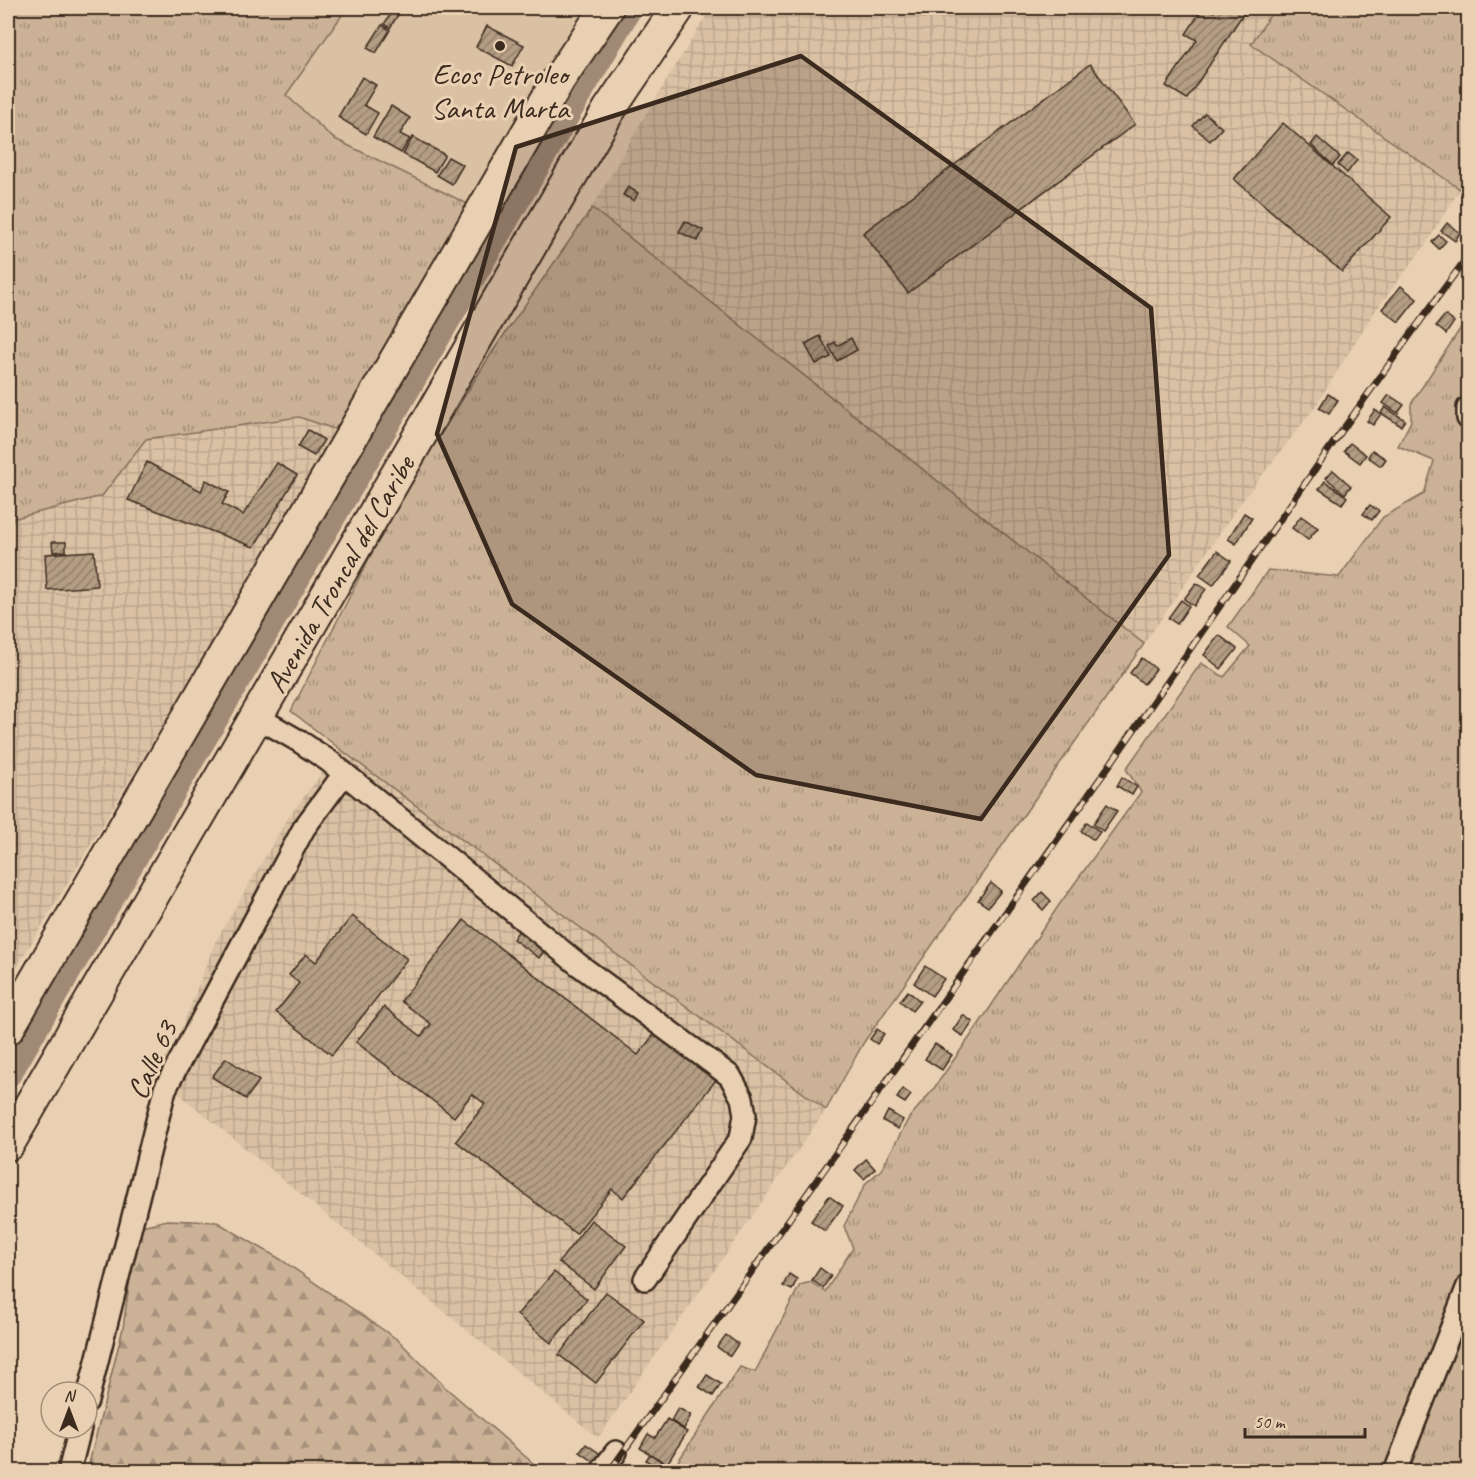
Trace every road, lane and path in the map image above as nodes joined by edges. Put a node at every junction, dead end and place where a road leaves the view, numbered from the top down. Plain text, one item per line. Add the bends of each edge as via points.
1 (607, 8) edge
2 (678, 8) edge
3 (1468, 408) edge
4 (1468, 418) edge
5 (256, 717) junction
6 (344, 774) junction
7 (8, 1028) edge
8 (8, 1143) edge
9 (645, 1279) dead end
10 (1468, 1286) edge
11 (92, 1380) edge
12 (77, 1440) edge
13 (616, 1452) dead end
14 (69, 1472) edge
15 (601, 1472) edge
16 (1395, 1472) edge

1 - 7 highway, Avenida Troncal del Caribe via 553,89
2 - 5 highway, Avenida Troncal del Caribe via 609,110
3 - 4 street
5 - 6 street via 299,741
5 - 8 highway, Avenida Troncal del Caribe
6 - 9 street via 579,965 730,1076 742,1098 745,1115 741,1138
6 - 11 street, Calle 63 via 304,828 165,1089
10 - 16 street
12 - 14 street
13 - 15 street

